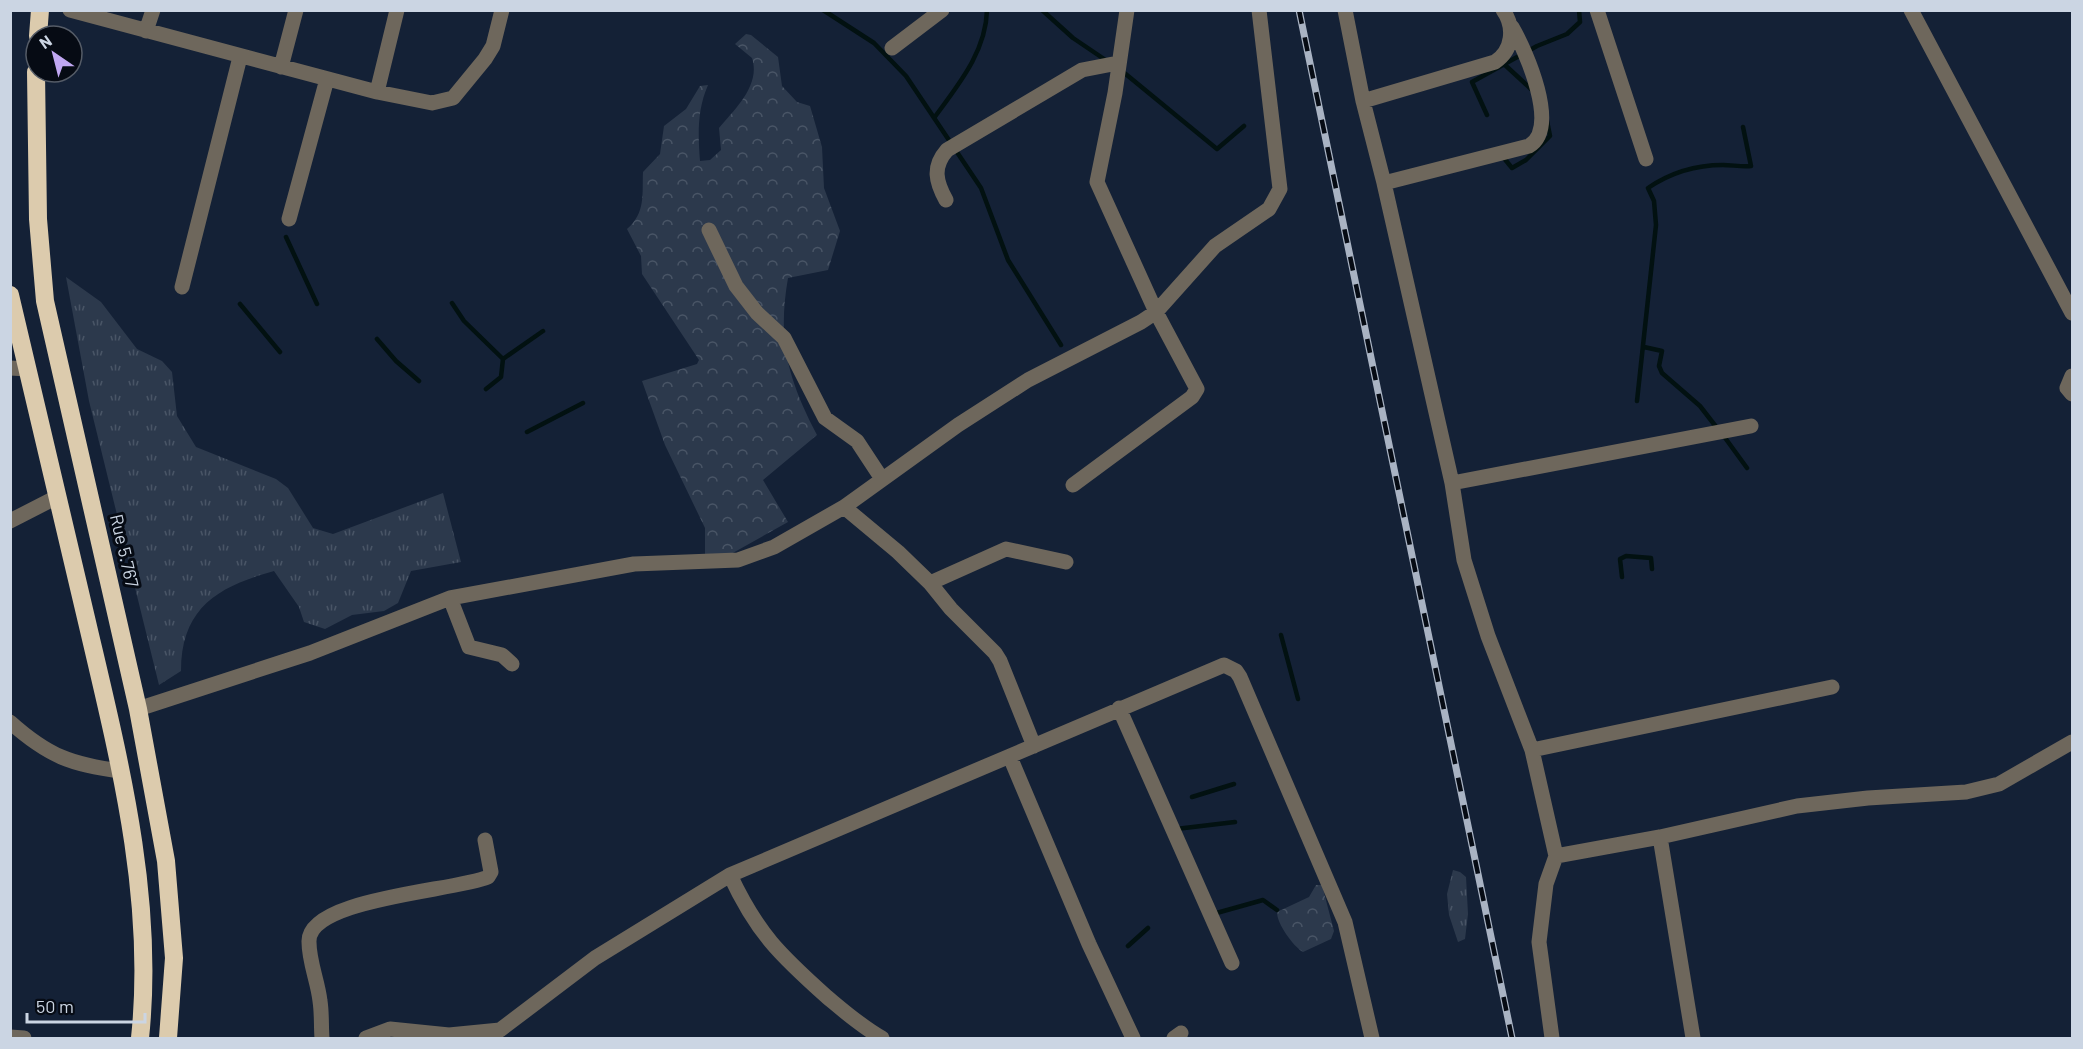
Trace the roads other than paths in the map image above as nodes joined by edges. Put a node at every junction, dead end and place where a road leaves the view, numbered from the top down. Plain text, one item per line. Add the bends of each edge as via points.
1 (70, 10) edge
2 (153, 10) edge
3 (296, 10) edge
4 (397, 10) edge
5 (502, 10) edge
6 (942, 10) edge
7 (1127, 10) edge
8 (1259, 10) edge
9 (1345, 10) edge
10 (1503, 10) edge
11 (1597, 10) edge
12 (1911, 10) edge
13 (1512, 27) junction
14 (146, 31) junction
15 (892, 48) dead end
16 (240, 57) junction
17 (1118, 63) junction
18 (281, 67) junction
19 (327, 79) junction
20 (36, 84) edge
21 (377, 92) junction
22 (1363, 101) junction
23 (1646, 159) dead end
24 (1384, 183) junction
25 (946, 200) dead end
26 (289, 219) dead end
27 (709, 230) dead end
28 (182, 287) dead end
29 (10, 295) edge
30 (1156, 312) junction
31 (2073, 313) edge
32 (19, 368) edge
33 (2073, 376) edge
34 (2073, 394) edge
35 (1751, 426) dead end
36 (882, 479) junction
37 (1452, 483) junction
38 (1073, 485) dead end
39 (57, 497) junction
40 (844, 507) junction
41 (10, 521) edge
42 (1066, 562) dead end
43 (930, 583) junction
44 (450, 598) junction
45 (512, 664) dead end
46 (1832, 687) dead end
47 (1119, 708) junction
48 (138, 709) junction
49 (10, 722) edge
50 (2073, 742) edge
51 (1034, 746) junction
52 (1532, 750) junction
53 (1010, 757) junction
54 (121, 771) junction
55 (1660, 837) junction
56 (485, 840) dead end
57 (1556, 856) junction
58 (730, 875) junction
59 (1232, 963) dead end
60 (860, 1033) edge
61 (10, 1037) edge
62 (449, 1037) edge
63 (24, 1038) edge
64 (140, 1038) edge
65 (168, 1038) edge
66 (322, 1038) edge
67 (366, 1038) edge
68 (882, 1038) edge
69 (1132, 1038) edge
70 (1372, 1038) edge
71 (1552, 1038) edge
72 (1693, 1038) edge

1 - 14 street
2 - 14 street
3 - 18 street
4 - 21 street
5 - 21 street via 493,46 453,98 432,103
6 - 15 street
7 - 17 street
8 - 30 street via 1280,189 1269,209 1215,246
9 - 22 street
10 - 13 street
11 - 23 street
12 - 31 street
13 - 22 street via 1507,51 1495,62
13 - 24 street via 1539,93 1542,127 1537,141
14 - 16 street
16 - 18 street
16 - 28 street
17 - 25 street via 1082,70 947,150 936,175
17 - 30 street via 1097,182
18 - 19 street
19 - 21 street
19 - 26 street
20 - 48 highway, Rue 5.767 via 38,219 45,301
22 - 24 street
24 - 37 street
27 - 36 street via 736,286 784,339 825,418 857,441
29 - 32 highway
30 - 36 street via 1028,380
30 - 38 street via 1196,385 1196,393
32 - 39 highway
33 - 34 street via 2067,388
35 - 37 street
36 - 40 street
37 - 52 street via 1464,560 1488,636
39 - 41 street
39 - 54 highway
40 - 43 street
40 - 44 street via 774,547 738,560 634,564
42 - 43 street via 1006,549
43 - 51 street via 1000,661
44 - 45 street via 469,647 502,655
44 - 48 street via 319,650
46 - 52 street
47 - 51 street
47 - 59 street
47 - 70 street via 1216,666 1236,670 1345,922
48 - 65 highway, Rue 5.767 via 166,861 174,958
49 - 54 street via 67,761
50 - 55 street via 1999,784 1966,792 1797,806
51 - 53 street
52 - 57 street
53 - 58 street
53 - 69 street
54 - 64 highway via 139,870 144,961
55 - 57 street
55 - 72 street
56 - 66 street via 488,877 382,899 317,923 308,941 320,1001
57 - 71 street via 1546,884 1539,942
58 - 60 street via 744,906 767,940
58 - 62 street via 595,958 500,1030
60 - 68 street
61 - 63 street
62 - 67 street via 390,1029

